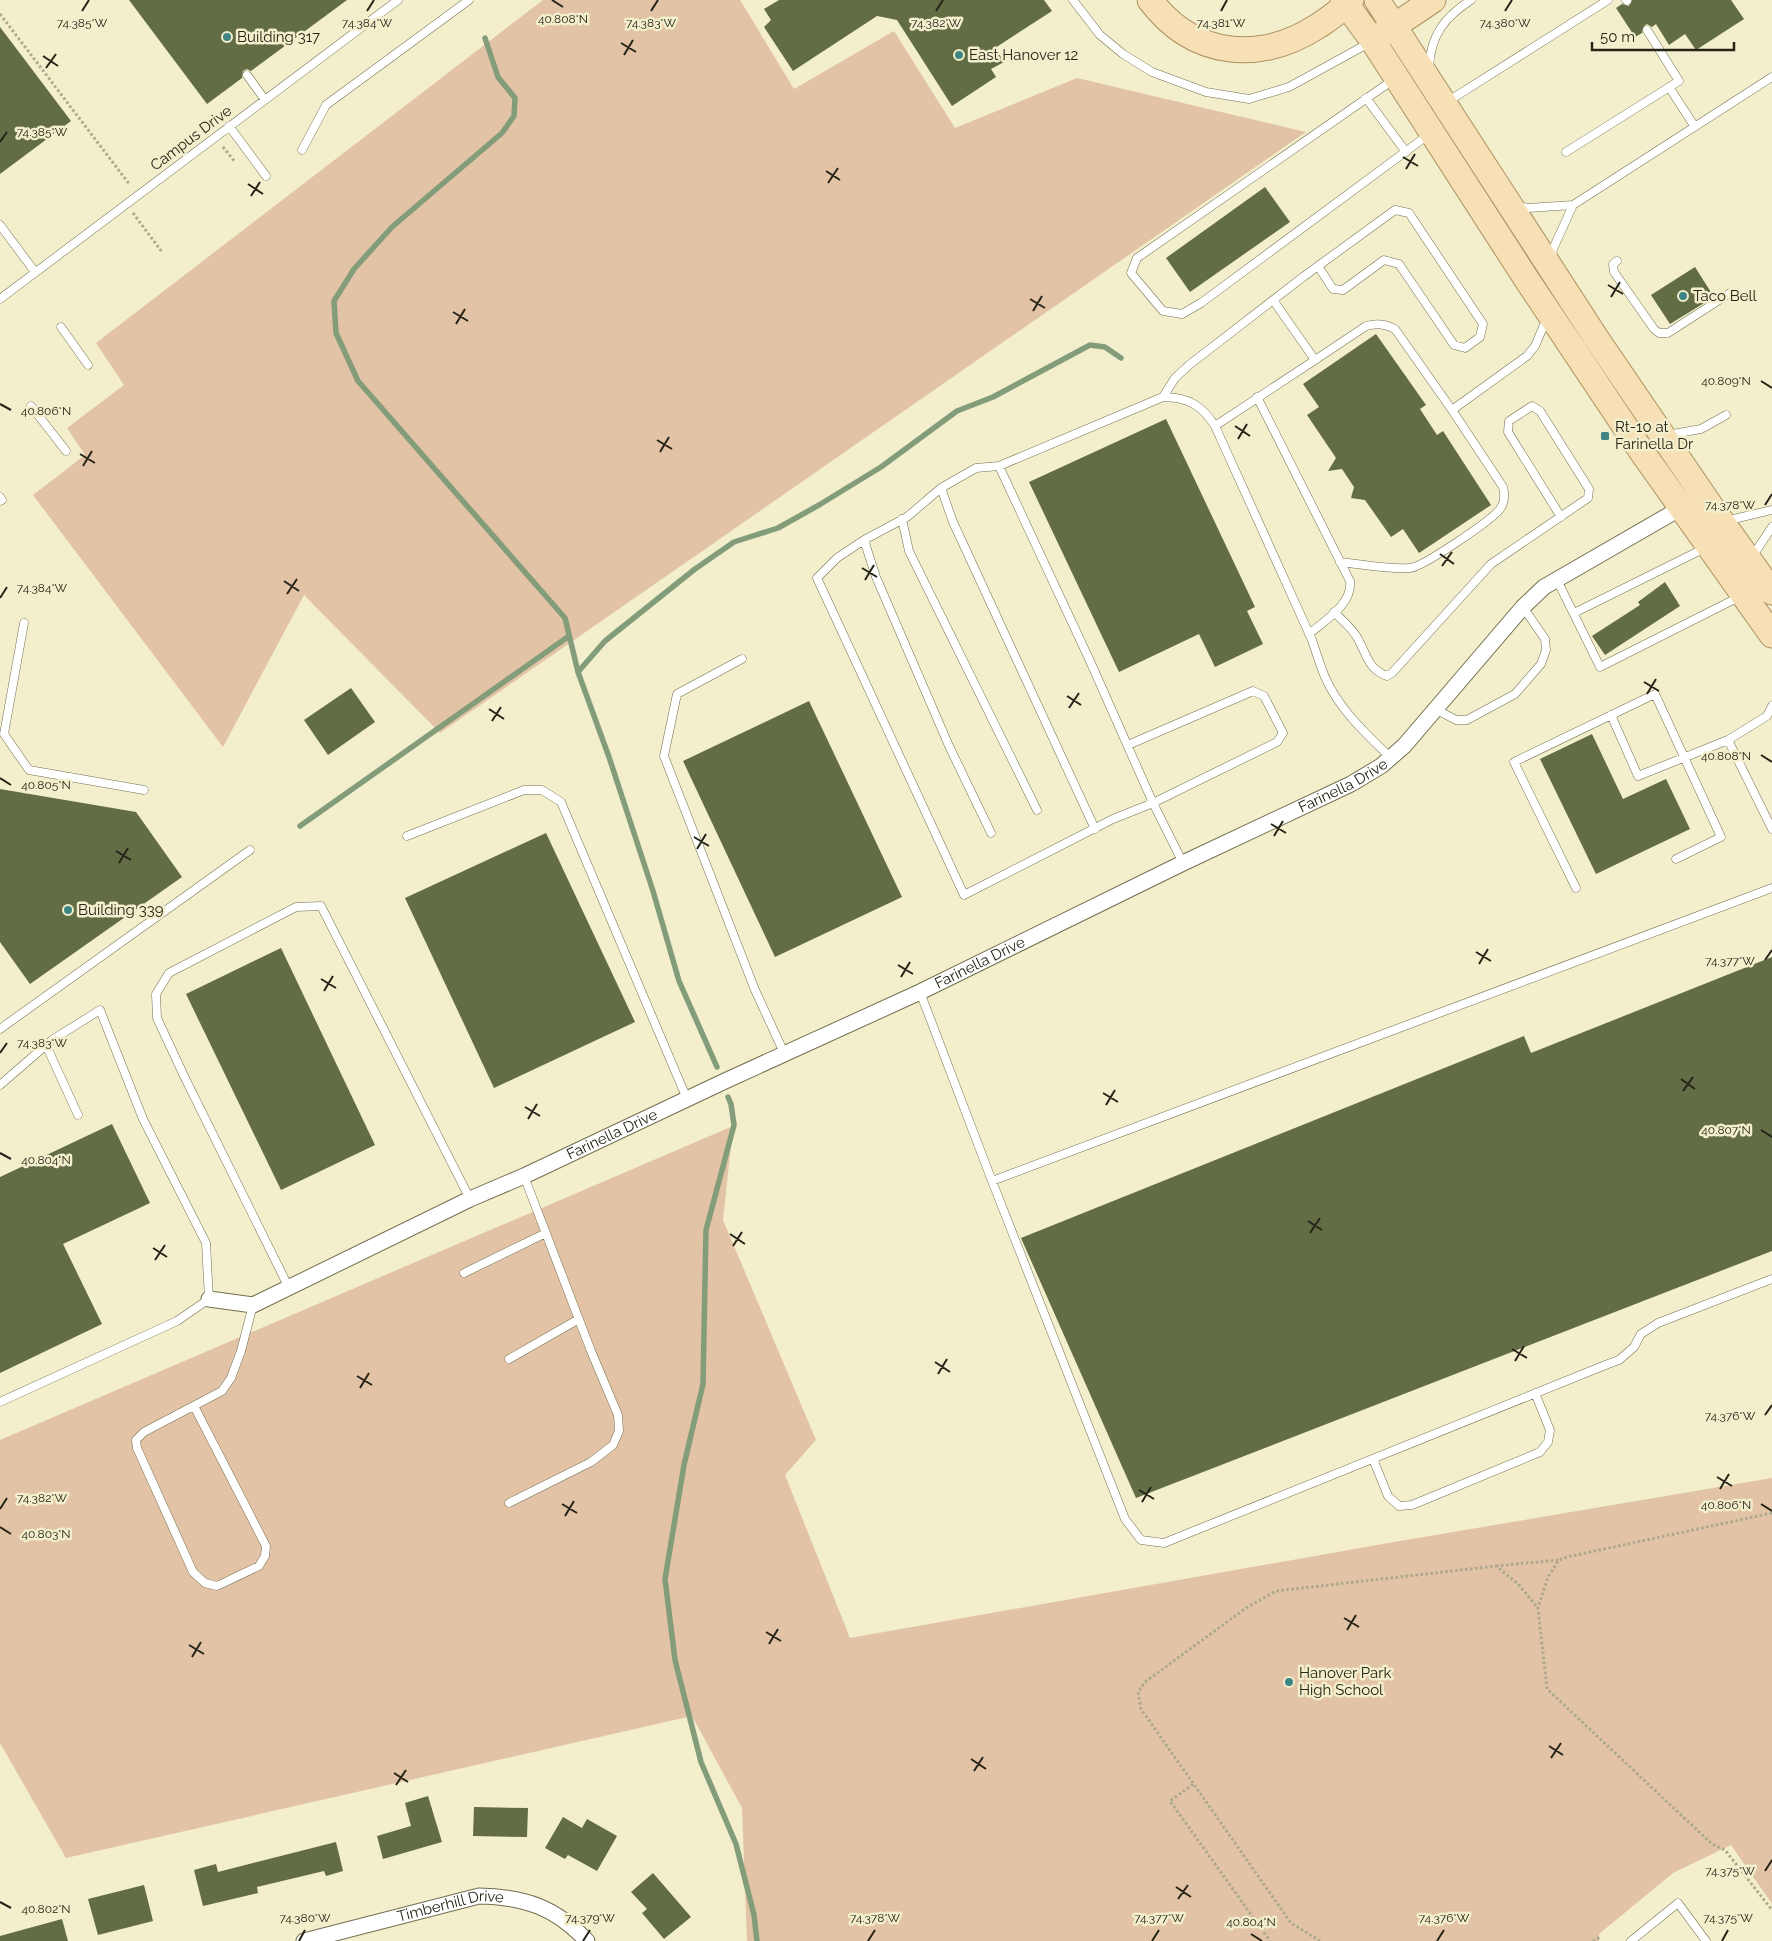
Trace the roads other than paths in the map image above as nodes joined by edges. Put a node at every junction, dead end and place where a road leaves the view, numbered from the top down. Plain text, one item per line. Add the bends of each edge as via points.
1 (398, 0) edge
2 (470, 0) edge
3 (1073, 0) edge
4 (1150, 0) edge
5 (1377, 0) edge
6 (1433, 0) edge
7 (1471, 0) edge
8 (1608, 0) edge
9 (1347, 2) edge
10 (1394, 26) junction
11 (1647, 30) dead end
12 (1373, 41) junction
13 (247, 75) dead end
14 (1396, 77) junction
15 (1772, 78) edge
16 (1429, 81) junction
17 (1668, 87) junction
18 (1366, 98) junction
19 (265, 100) junction
20 (1444, 104) junction
21 (229, 126) junction
22 (1695, 127) junction
23 (1432, 132) junction
24 (302, 150) dead end
25 (1406, 152) junction
26 (1566, 152) dead end
27 (266, 176) dead end
28 (1508, 203) junction
29 (1573, 205) junction
30 (0, 225) edge
31 (1618, 261) dead end
32 (1318, 266) junction
33 (1550, 268) junction
34 (35, 272) junction
35 (1730, 293) dead end
36 (0, 298) edge
37 (1273, 300) junction
38 (1549, 313) junction
39 (60, 327) dead end
40 (1315, 360) junction
41 (88, 365) dead end
42 (1163, 397) junction
43 (1257, 398) junction
44 (31, 406) dead end
45 (1452, 410) junction
46 (1726, 415) dead end
47 (1215, 426) junction
48 (1663, 436) junction
49 (66, 451) dead end
50 (999, 466) junction
51 (941, 488) junction
52 (0, 497) edge
53 (0, 501) edge
54 (1681, 508) junction
55 (1772, 510) edge
56 (1561, 517) junction
57 (902, 520) junction
58 (1721, 522) junction
59 (1772, 527) edge
60 (864, 540) junction
61 (1709, 546) junction
62 (1750, 561) junction
63 (1340, 562) junction
64 (1557, 580) junction
65 (1772, 592) edge
66 (1743, 595) junction
67 (1522, 606) junction
68 (1334, 612) junction
69 (1574, 613) junction
70 (24, 623) dead end
71 (1309, 634) junction
72 (1772, 636) edge
73 (742, 659) dead end
74 (1772, 706) edge
75 (1435, 709) junction
76 (1611, 715) junction
77 (1770, 717) edge
78 (1728, 740) junction
79 (1128, 745) junction
80 (1390, 757) junction
81 (1685, 758) junction
82 (144, 790) dead end
83 (1153, 803) junction
84 (1037, 810) dead end
85 (1095, 829) junction
86 (1772, 829) edge
87 (991, 833) dead end
88 (407, 836) dead end
89 (250, 850) dead end
90 (1676, 859) dead end
91 (1184, 863) junction
92 (1576, 888) dead end
93 (1772, 888) edge
94 (920, 992) junction
95 (0, 1029) edge
96 (46, 1045) junction
97 (786, 1055) junction
98 (0, 1085) edge
99 (686, 1099) junction
100 (78, 1115) dead end
101 (524, 1176) junction
102 (992, 1181) junction
103 (470, 1199) junction
104 (546, 1233) junction
105 (464, 1273) dead end
106 (1772, 1279) edge
107 (289, 1288) junction
108 (209, 1300) junction
109 (252, 1305) junction
110 (578, 1320) junction
111 (509, 1358) dead end
112 (1535, 1393) junction
113 (0, 1402) edge
114 (194, 1406) junction
115 (1373, 1458) junction
116 (509, 1503) dead end
117 (304, 1941) edge
118 (587, 1941) edge
119 (1631, 1941) edge
120 (1706, 1941) edge

1 - 19 lane, Campus Drive
2 - 24 lane via 326,105
3 - 12 lane via 1100,35 1152,72 1206,92 1249,99 1289,87
4 - 9 main road via 1165,18 1203,42 1248,50 1294,40 1336,14
5 - 10 main road
6 - 10 main road
7 - 16 lane via 1454,11 1435,36 1430,52
8 - 20 lane
9 - 12 main road
10 - 12 main road
10 - 16 main road
11 - 17 lane via 1679,82
12 - 14 main road
13 - 19 lane
14 - 18 lane
14 - 23 main road
15 - 22 lane
16 - 20 main road
17 - 22 lane
17 - 26 lane
18 - 25 lane
18 - 25 lane via 1137,258 1131,273 1163,311 1182,314
19 - 21 lane, Campus Drive
20 - 28 main road
21 - 27 lane
21 - 34 lane, Campus Drive
22 - 29 lane
23 - 25 lane
23 - 38 main road
28 - 29 lane via 1528,208
28 - 33 main road
29 - 33 lane via 1554,249
30 - 34 lane
31 - 35 lane via 1613,264 1614,272 1659,332 1668,333
32 - 32 lane via 1395,210 1408,213 1483,324 1480,337 1465,348 1454,345 1399,264 1384,260 1343,290 1333,289
32 - 37 lane
33 - 48 main road
34 - 36 lane, Campus Drive
37 - 40 lane
37 - 42 lane via 1182,371
38 - 45 lane via 1527,356
38 - 54 main road
39 - 41 lane
40 - 43 lane
40 - 45 lane via 1366,326 1386,325 1403,338
42 - 47 lane via 1190,400
42 - 50 lane
43 - 47 lane
43 - 63 lane
44 - 49 lane
45 - 63 lane via 1503,487 1501,508 1489,520 1418,566 1402,568
46 - 48 lane via 1701,429
47 - 71 lane
48 - 58 main road
50 - 51 lane via 976,468
50 - 79 lane
51 - 57 lane
51 - 85 lane via 953,522
52 - 53 lane
54 - 61 main road
54 - 64 street, Farinella Drive
55 - 58 lane
56 - 56 lane via 1588,498 1589,489 1540,411 1532,406 1509,421 1508,432
56 - 68 lane via 1485,570 1387,676 1373,668 1358,638
57 - 60 lane
57 - 84 lane via 909,552
58 - 62 main road
59 - 62 lane
60 - 85 lane via 837,558 818,578 964,895
60 - 87 lane via 876,577 948,746
61 - 66 main road
61 - 69 lane
62 - 65 main road
63 - 68 lane via 1351,588 1345,601
64 - 67 street, Farinella Drive
64 - 69 lane
66 - 69 lane via 1600,667
66 - 72 main road
67 - 75 street, Farinella Drive
67 - 75 lane via 1545,639 1546,650 1541,664 1515,694 1467,720 1456,720
68 - 71 lane
70 - 82 lane via 4,734 28,770
71 - 80 lane via 1325,676 1343,708
73 - 97 lane via 677,694 664,756 755,990
74 - 77 lane
75 - 80 street, Farinella Drive via 1404,746
76 - 81 lane via 1638,776
76 - 81 lane via 1655,694
76 - 92 lane via 1514,762
77 - 78 lane
78 - 81 lane
78 - 86 lane
79 - 83 lane
79 - 83 lane via 1253,691 1264,696 1283,733 1277,742
80 - 91 street, Farinella Drive via 1351,784
81 - 90 lane via 1720,837
83 - 85 lane
83 - 91 lane
88 - 99 lane via 524,790 542,790 561,802
89 - 95 lane
91 - 94 street, Farinella Drive
93 - 102 lane
94 - 97 street, Farinella Drive
94 - 102 lane
96 - 98 lane
96 - 100 lane
96 - 108 lane via 100,1010 143,1119 206,1243
97 - 99 street, Farinella Drive
99 - 101 street, Farinella Drive
101 - 103 street, Farinella Drive
101 - 104 lane
102 - 115 lane via 1126,1519 1141,1540 1164,1542
103 - 107 street, Farinella Drive
103 - 107 lane via 321,906 296,907 169,973 156,994 157,1018
104 - 105 lane
104 - 110 lane
106 - 112 lane via 1658,1323 1641,1334 1634,1347 1619,1360
107 - 109 street, Farinella Drive
108 - 109 street
108 - 113 lane via 177,1322
109 - 114 lane via 231,1378 222,1391
110 - 111 lane
110 - 116 lane via 618,1415 619,1431 613,1445 591,1462
112 - 115 lane
112 - 115 lane via 1550,1430 1548,1442 1540,1452 1412,1505 1399,1506 1388,1496
114 - 114 lane via 144,1432 136,1440 137,1448 193,1572 205,1583 217,1586 259,1566 266,1546
117 - 118 street, Timberhill Drive via 479,1896 505,1896 551,1911
119 - 120 lane via 1678,1903

